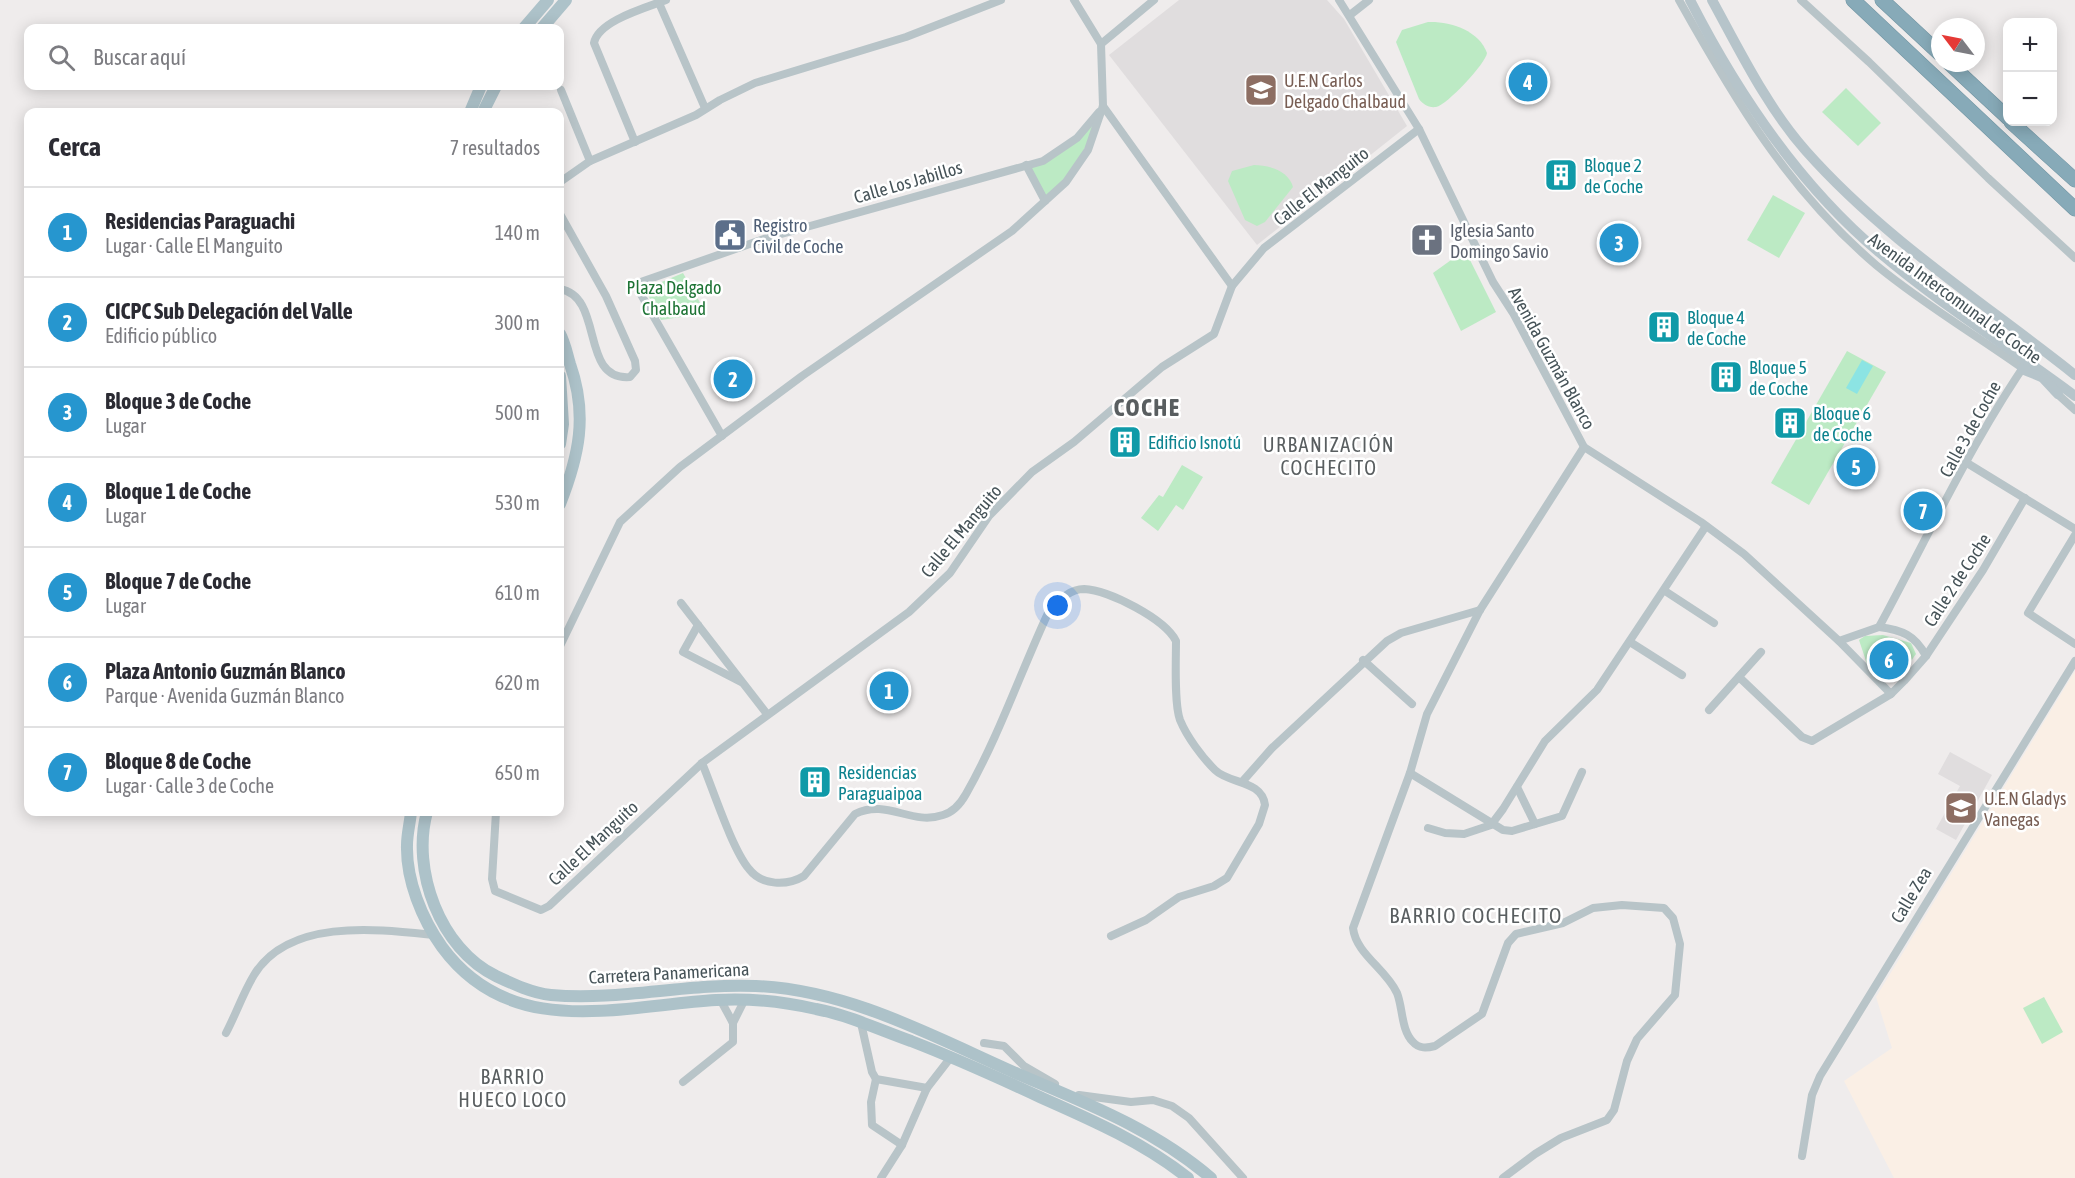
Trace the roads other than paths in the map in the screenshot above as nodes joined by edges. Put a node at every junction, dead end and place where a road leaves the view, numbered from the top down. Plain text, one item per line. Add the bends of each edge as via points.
1 (548, 0) edge
2 (566, 0) edge
3 (1000, 0) edge
4 (1074, 0) edge
5 (1154, 0) edge
6 (1339, 0) edge
7 (1369, 0) edge
8 (1679, 0) edge
9 (1690, 0) edge
10 (1712, 0) edge
11 (1801, 0) edge
12 (1853, 0) edge
13 (1882, 0) edge
14 (662, 1) edge
15 (1350, 15) junction
16 (527, 24) edge
17 (545, 24) edge
18 (1101, 44) junction
19 (1931, 46) edge
20 (1958, 72) edge
21 (479, 90) edge
22 (494, 90) edge
23 (561, 90) dead end
24 (1103, 106) junction
25 (472, 108) edge
26 (485, 108) edge
27 (705, 108) junction
28 (2003, 114) edge
29 (2015, 126) edge
30 (1419, 129) junction
31 (635, 142) junction
32 (590, 160) junction
33 (1026, 165) junction
34 (564, 179) edge
35 (2075, 180) edge
36 (1046, 201) junction
37 (2075, 209) edge
38 (564, 221) edge
39 (2075, 258) edge
40 (1232, 286) junction
41 (564, 291) edge
42 (2038, 346) junction
43 (564, 347) edge
44 (2025, 365) junction
45 (2075, 375) edge
46 (2060, 391) junction
47 (2075, 396) edge
48 (2075, 410) edge
49 (722, 436) junction
50 (1584, 447) junction
51 (1967, 463) junction
52 (564, 493) edge
53 (2025, 498) junction
54 (1706, 526) junction
55 (2075, 529) edge
56 (2075, 535) edge
57 (1665, 591) junction
58 (681, 603) dead end
59 (1480, 610) junction
60 (1714, 622) dead end
61 (698, 625) junction
62 (1879, 627) junction
63 (564, 638) edge
64 (1839, 641) junction
65 (1630, 642) junction
66 (2075, 644) edge
67 (1761, 652) dead end
68 (1926, 656) junction
69 (1364, 660) junction
70 (2075, 661) edge
71 (1682, 675) dead end
72 (1739, 677) junction
73 (742, 682) junction
74 (1891, 694) junction
75 (1412, 704) dead end
76 (1709, 710) dead end
77 (767, 714) junction
78 (702, 763) junction
79 (1582, 772) dead end
80 (1410, 773) junction
81 (1242, 782) junction
82 (1517, 787) junction
83 (411, 816) edge
84 (426, 816) edge
85 (496, 816) edge
86 (1534, 824) junction
87 (1491, 825) junction
88 (1428, 828) dead end
89 (433, 935) junction
90 (1111, 936) dead end
91 (720, 999) junction
92 (744, 1000) junction
93 (734, 1023) junction
94 (861, 1023) junction
95 (226, 1033) dead end
96 (984, 1043) dead end
97 (951, 1057) junction
98 (1022, 1070) junction
99 (876, 1079) junction
100 (683, 1082) dead end
101 (927, 1088) junction
102 (902, 1144) junction
103 (1802, 1156) dead end
104 (881, 1178) edge
105 (1188, 1178) edge
106 (1211, 1178) edge
107 (1244, 1178) edge
108 (1503, 1178) edge

1 - 16 main road
2 - 17 main road
3 - 27 street via 906,37 755,83
4 - 18 street
5 - 18 street
6 - 15 street, Avenida Guzmán Blanco
7 - 15 street
8 - 44 street, Avenida Intercomunal de Coche via 1735,99 1781,164 1824,215 1877,266
9 - 44 main road, Avenida Intercomunal de Coche via 1749,100 1810,185 1879,253
10 - 42 main road, Avenida Intercomunal de Coche via 1772,105 1806,151 1896,239
11 - 39 street
12 - 37 highway
13 - 19 highway
14 - 27 street
14 - 31 street via 609,24 594,43
15 - 30 street, Avenida Guzmán Blanco
18 - 24 street
20 - 28 highway
21 - 25 main road
22 - 26 main road
23 - 32 street
24 - 33 street, Calle Los Jabillos via 1077,138 1043,161
24 - 36 street via 1088,150 1066,182
24 - 40 street
27 - 31 street
29 - 35 highway
30 - 40 street, Calle El Manguito via 1264,248
30 - 50 street, Avenida Guzmán Blanco via 1493,282
31 - 32 street
32 - 34 street
33 - 36 street
33 - 49 street, Calle Los Jabillos via 767,238 635,284
36 - 49 street via 1012,231
38 - 41 street via 606,296 635,362 636,370 630,377 619,378 608,372 598,357 578,299
40 - 77 street, Calle El Manguito via 1214,334 1162,368 1032,472 989,516 950,573 909,612
42 - 44 street, Calle 3 de Coche
42 - 45 main road, Avenida Intercomunal de Coche
43 - 52 main road via 579,394 581,434
44 - 46 main road, Avenida Intercomunal de Coche
44 - 46 main road
44 - 51 street, Calle 3 de Coche
46 - 47 main road, Avenida Intercomunal de Coche
46 - 48 street, Avenida Intercomunal de Coche
49 - 63 street via 680,467 620,522
50 - 54 street, Avenida Guzmán Blanco
50 - 59 street
51 - 53 street
51 - 62 street, Calle 3 de Coche
53 - 55 street
53 - 68 street, Calle 2 de Coche
54 - 57 street
54 - 64 street, Avenida Guzmán Blanco via 1744,554
56 - 66 street via 2028,613
57 - 60 street
57 - 65 street
58 - 61 street
59 - 69 street via 1401,633
59 - 80 street via 1426,714
61 - 73 street
61 - 73 street via 682,652
62 - 64 street
62 - 68 street via 1899,630 1917,640
64 - 74 street, Avenida Guzmán Blanco
65 - 71 street
65 - 82 street via 1597,690 1545,741
67 - 72 street
68 - 74 street, Calle 2 de Coche
69 - 75 street
69 - 81 street
70 - 103 street, Calle Zea via 1820,1076 1812,1095
72 - 74 street, Calle 2 de Coche via 1802,737 1812,741
72 - 76 street
73 - 77 street
77 - 78 street, Calle El Manguito
78 - 81 street via 745,864 749,871 769,882 793,882 804,876 849,820 865,809 878,807 929,819 947,814 965,795 1049,611 1066,594 1083,589 1106,594 1172,633 1176,641 1179,717 1214,770
78 - 85 street, Calle El Manguito via 541,910 495,891 492,879
79 - 86 street via 1564,815
80 - 87 street
80 - 108 street via 1353,928 1358,945 1387,976 1397,994 1408,1036 1418,1046 1435,1046 1482,1014 1508,943 1516,934 1563,923 1593,908 1644,906 1664,908 1670,913 1680,944 1675,995 1637,1039 1614,1110 1607,1120 1562,1138
81 - 90 street via 1262,794 1265,810 1233,872 1220,883 1179,897 1146,920
82 - 86 street
82 - 87 street
83 - 89 main road, Carretera Panamericana via 409,865
84 - 98 main road, Carretera Panamericana via 421,846 426,881 434,902 465,953 498,977 549,995 689,986 780,988 850,1002
86 - 87 street via 1508,831
87 - 88 street via 1464,834
89 - 91 main road, Carretera Panamericana via 451,960 476,983 540,1008 597,1013
89 - 95 street via 375,929 333,931 284,948 254,974
91 - 92 main road, Carretera Panamericana
91 - 93 street
92 - 93 street
92 - 94 main road, Carretera Panamericana via 817,1009
93 - 100 street via 733,1041
94 - 97 main road, Carretera Panamericana
94 - 99 street
96 - 98 street via 1004,1046
97 - 101 street
97 - 105 main road, Carretera Panamericana via 1127,1137
98 - 106 main road, Carretera Panamericana via 1137,1126
98 - 107 street via 1079,1095 1131,1102 1154,1100 1172,1106 1189,1118
99 - 101 street
99 - 102 street via 870,1109 872,1125
101 - 102 street
102 - 104 street

